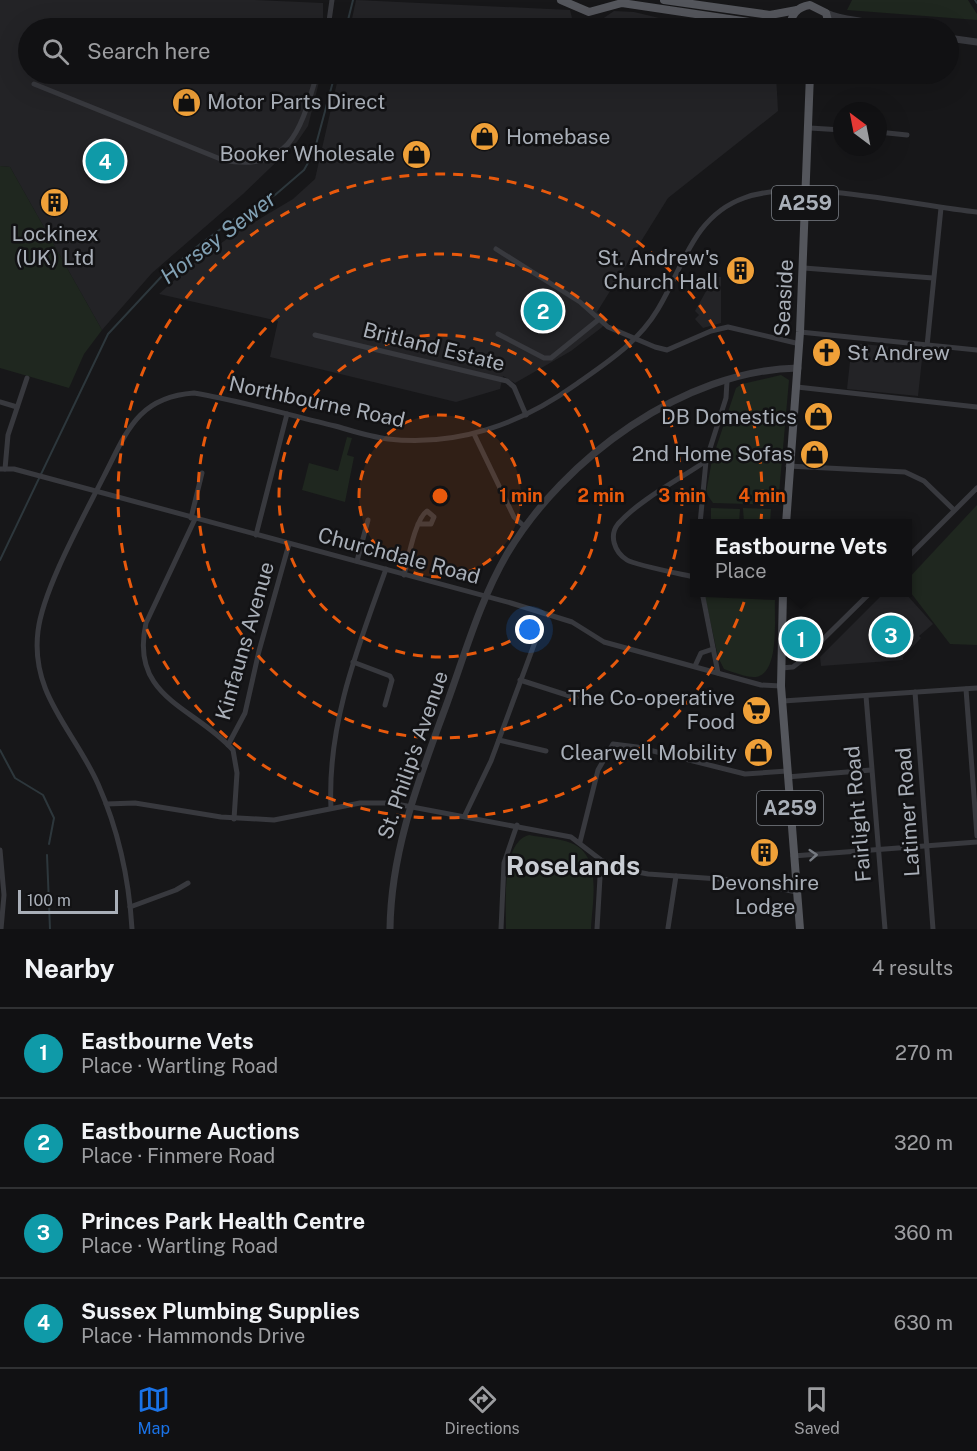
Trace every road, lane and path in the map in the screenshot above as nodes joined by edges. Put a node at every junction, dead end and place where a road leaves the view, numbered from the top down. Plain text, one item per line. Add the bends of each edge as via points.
1 (333, 0) edge
2 (561, 0) edge
3 (604, 0) edge
4 (664, 0) edge
5 (804, 0) edge
6 (819, 0) edge
7 (578, 3) edge
8 (600, 9) junction
9 (798, 9) junction
10 (825, 12) junction
11 (330, 18) edge
12 (722, 18) edge
13 (791, 18) edge
14 (827, 18) edge
15 (839, 18) edge
16 (959, 40) edge
17 (977, 42) edge
18 (34, 84) dead end
19 (314, 84) edge
20 (810, 84) edge
21 (810, 128) junction
22 (833, 129) edge
23 (887, 133) edge
24 (907, 135) dead end
25 (806, 192) junction
26 (941, 208) junction
27 (977, 212) edge
28 (496, 249) dead end
29 (804, 268) junction
30 (933, 278) junction
31 (598, 320) junction
32 (800, 332) junction
33 (498, 334) dead end
34 (315, 335) dead end
35 (635, 340) junction
36 (800, 344) junction
37 (927, 346) junction
38 (977, 350) edge
39 (798, 368) junction
40 (27, 378) dead end
41 (727, 381) junction
42 (797, 387) junction
43 (0, 402) edge
44 (17, 407) junction
45 (977, 407) edge
46 (287, 414) junction
47 (526, 415) junction
48 (474, 434) junction
49 (706, 462) junction
50 (789, 466) junction
51 (2, 469) edge
52 (202, 473) dead end
53 (977, 488) edge
54 (96, 493) junction
55 (954, 510) junction
56 (193, 519) junction
57 (700, 519) edge
58 (786, 519) edge
59 (368, 520) dead end
60 (418, 524) dead end
61 (525, 527) junction
62 (256, 535) junction
63 (289, 544) junction
64 (912, 552) edge
65 (357, 561) junction
66 (386, 569) junction
67 (404, 575) junction
68 (690, 576) edge
69 (486, 596) junction
70 (703, 597) edge
71 (783, 597) edge
72 (866, 597) edge
73 (538, 634) dead end
74 (713, 649) junction
75 (353, 662) junction
76 (695, 666) junction
77 (781, 668) junction
78 (718, 673) junction
79 (520, 680) junction
80 (781, 686) junction
81 (977, 688) edge
82 (966, 689) junction
83 (915, 692) junction
84 (866, 696) junction
85 (576, 698) dead end
86 (783, 701) junction
87 (385, 705) dead end
88 (499, 740) junction
89 (228, 745) junction
90 (546, 752) dead end
91 (871, 770) junction
92 (787, 774) junction
93 (106, 804) junction
94 (410, 805) junction
95 (331, 808) junction
96 (465, 815) junction
97 (234, 819) junction
98 (517, 825) junction
99 (977, 836) edge
100 (580, 842) junction
101 (977, 842) edge
102 (927, 846) junction
103 (0, 850) edge
104 (878, 850) junction
105 (793, 856) junction
106 (601, 860) junction
107 (676, 876) junction
108 (188, 883) dead end
109 (796, 892) junction
110 (130, 907) junction
111 (668, 928) edge
112 (1, 929) edge
113 (132, 929) edge
114 (390, 929) edge
115 (501, 929) edge
116 (597, 929) edge
117 (800, 929) edge
118 (885, 929) edge
119 (933, 929) edge

1 - 11 street
2 - 7 main road
3 - 8 main road
4 - 9 main road via 770,15
5 - 9 main road
6 - 10 main road
7 - 8 main road via 589,12
8 - 12 main road via 622,3
9 - 10 main road via 810,5
9 - 13 main road
10 - 14 main road
10 - 15 street
16 - 17 street
18 - 19 street via 223,160 242,163 270,156 293,138 304,120
20 - 21 main road, Seaside / A259
21 - 22 street
21 - 25 main road, Seaside / A259
23 - 24 street
25 - 26 street, Northbourne Road
25 - 29 main road, Seaside / A259
25 - 35 street, Northbourne Road via 755,195 731,204 713,217 690,244 658,309
26 - 27 street, Northbourne Road
26 - 30 street
28 - 31 street via 580,302
29 - 30 street
29 - 32 main road, Seaside / A259
30 - 37 street
31 - 33 street via 551,358
31 - 35 street
32 - 36 main road, Seaside / A259
32 - 37 street
34 - 47 street, Britland Estate via 507,381 514,387
35 - 36 street via 667,350 711,330 728,327
35 - 47 street, Northbourne Road via 568,390
36 - 39 main road, Seaside / A259
37 - 38 street
39 - 41 street, St. Philip's Avenue via 770,369
39 - 42 main road, Seaside / A259
40 - 44 street
41 - 49 street via 726,398
41 - 61 street, St. Philip's Avenue via 668,405 607,442 551,495
42 - 45 street
42 - 50 main road, Seaside / A259
43 - 44 street
44 - 51 street
46 - 48 street, Northbourne Road via 386,439 423,440
46 - 54 street, Northbourne Road via 194,393 168,397 135,420
46 - 62 street
47 - 48 street, Northbourne Road
48 - 61 street via 514,517
49 - 57 street
49 - 68 street via 634,510 617,525 613,535 617,551 627,561
50 - 55 street via 905,472 924,480
50 - 58 main road, Seaside / A259
51 - 54 street, Churchdale Road
52 - 56 street
53 - 55 street
54 - 56 street, Churchdale Road
54 - 93 street, Northbourne Road via 48,596 37,648 44,691 87,761
55 - 64 street
56 - 62 street, Churchdale Road
56 - 89 street via 146,623 145,656 151,678 164,696
59 - 65 street
60 - 67 street
61 - 69 street, St. Philip's Avenue
62 - 63 street, Churchdale Road
63 - 65 street, Churchdale Road
63 - 89 street, Kinfauns Avenue via 245,713
65 - 66 street, Churchdale Road
66 - 67 street, Churchdale Road
66 - 75 street
67 - 69 street, Churchdale Road
69 - 76 street, Churchdale Road via 572,622 604,642
69 - 94 street, St. Philip's Avenue
70 - 74 street
71 - 77 main road, A259
72 - 77 street via 802,660 793,667
73 - 79 street
74 - 76 street via 701,652
74 - 78 street
75 - 87 street via 390,676
75 - 95 street via 332,753
76 - 78 street, Churchdale Road
77 - 80 main road, A259
78 - 80 street, Churchdale Road via 761,685
79 - 85 street
79 - 88 street
80 - 86 main road, A259
81 - 82 street
82 - 83 street
82 - 99 street
83 - 84 street
83 - 102 street, Latimer Road
84 - 86 street
84 - 91 street, Fairlight Road
86 - 92 main road, A259
88 - 90 street
88 - 96 street
89 - 97 street via 236,762
91 - 92 street
91 - 104 street, Fairlight Road
92 - 100 street via 745,774 613,744 598,770
92 - 105 main road, A259
93 - 97 street via 135,802
93 - 110 street, Northbourne Road via 120,848
94 - 95 street via 374,801
94 - 96 street
94 - 114 street, St. Philip's Avenue via 393,878
95 - 97 street via 274,820
96 - 98 street
98 - 100 street
98 - 115 street via 504,863
100 - 106 street
101 - 102 street
102 - 104 street
102 - 119 street, Latimer Road
103 - 112 street via 4,895
105 -> 104 street
104 - 118 street, Fairlight Road
105 - 109 main road, A259
106 - 107 street via 630,871
106 - 116 street
107 - 109 street via 733,880
107 - 111 street
108 - 110 street
109 - 117 main road, A259
110 - 113 street, Northbourne Road

